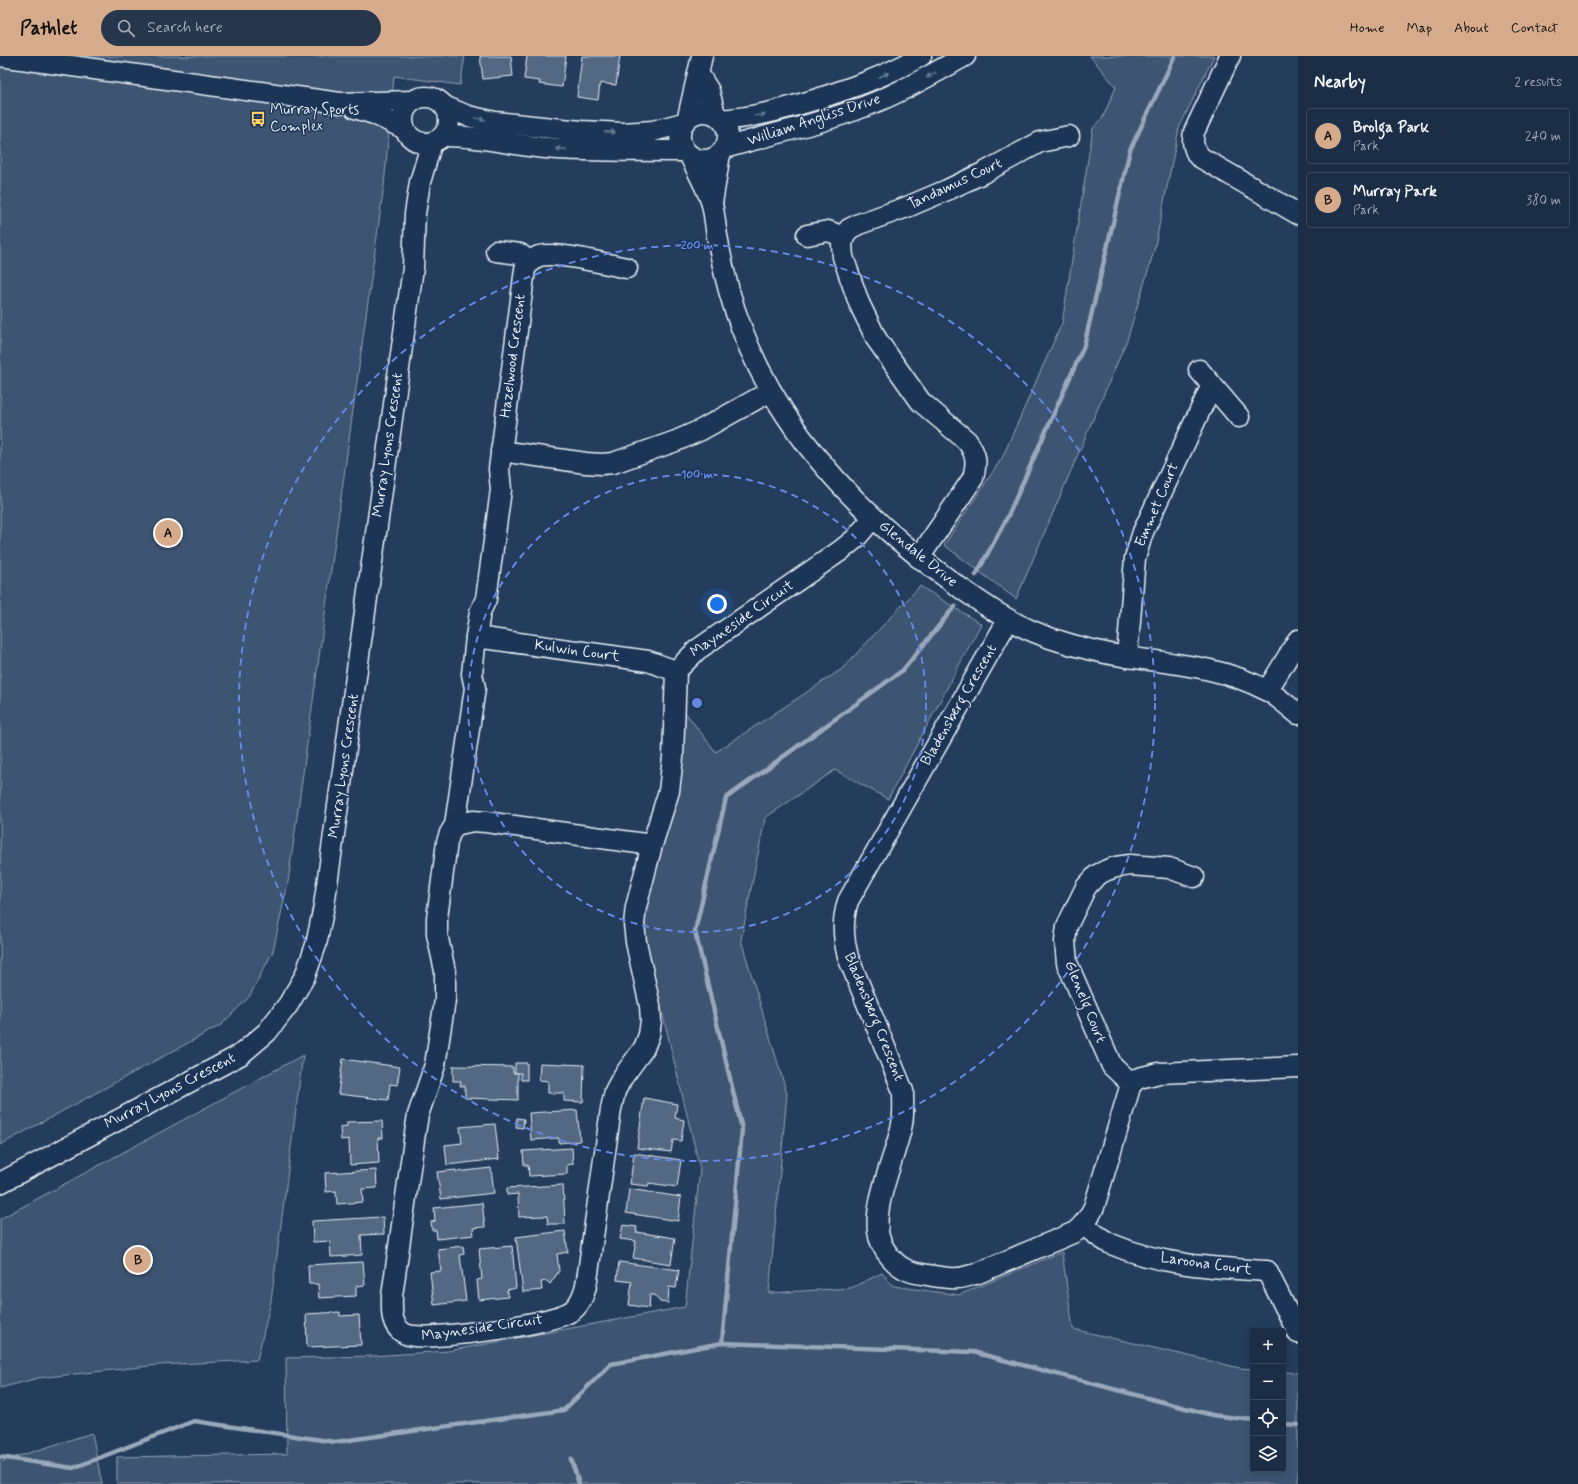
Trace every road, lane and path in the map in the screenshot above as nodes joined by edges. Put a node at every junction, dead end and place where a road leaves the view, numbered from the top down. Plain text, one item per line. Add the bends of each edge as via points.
1 (0, 56) edge
2 (921, 56) edge
3 (965, 56) edge
4 (1230, 56) edge
5 (700, 64) edge
6 (413, 101) junction
7 (340, 103) junction
8 (444, 106) junction
9 (718, 117) junction
10 (686, 120) junction
11 (407, 133) junction
12 (1069, 136) dead end
13 (438, 139) junction
14 (723, 151) junction
15 (687, 154) junction
16 (420, 182) junction
17 (712, 202) junction
18 (1298, 214) edge
19 (807, 235) dead end
20 (844, 237) junction
21 (496, 251) dead end
22 (530, 262) junction
23 (627, 268) dead end
24 (1199, 370) dead end
25 (1212, 385) junction
26 (771, 390) junction
27 (1240, 417) dead end
28 (501, 451) junction
29 (873, 518) junction
30 (919, 558) junction
31 (1008, 620) junction
32 (476, 637) junction
33 (1298, 640) edge
34 (1127, 657) junction
35 (676, 671) junction
36 (1268, 691) junction
37 (1298, 714) edge
38 (455, 825) junction
39 (652, 846) junction
40 (1194, 877) dead end
41 (1298, 1067) edge
42 (1131, 1084) junction
43 (0, 1183) edge
44 (1084, 1225) junction
45 (1298, 1333) edge

1 - 7 street
9 -> 2 street, William Angliss Drive via 745,118 830,95 865,83
3 -> 14 street, William Angliss Drive via 919,82 875,102
4 - 18 street via 1194,132 1194,148 1198,156
5 - 9 street
5 - 10 street
6 - 7 street
6 - 8 street via 429,98
6 - 11 street via 404,114 403,121
7 - 11 street via 374,114
8 -> 10 street via 468,116 495,122 581,131 653,131
8 - 13 street via 449,121 447,129
9 - 10 street via 701,112
9 - 14 street via 726,126 728,133
10 - 15 street via 679,137
11 - 13 street via 424,143
11 - 16 street, Murray Lyons Crescent
12 - 20 street, Tandamus Court via 1040,142 947,190 859,224 849,229
15 -> 13 street via 544,148 476,137
13 - 16 street, Murray Lyons Crescent
14 - 15 street via 705,160 697,160
14 - 17 street, Glendale Drive
15 - 17 street, Glendale Drive
16 - 43 street, Murray Lyons Crescent via 413,224 413,268 324,906 316,945 305,976 288,1005 267,1032 240,1055
17 - 26 street, Glendale Drive via 727,288 753,356
19 - 20 street via 828,231
20 - 30 street via 843,257 859,303 877,340 921,402 967,441 976,458 973,478
21 - 22 street via 520,254
22 - 23 street via 538,257 550,255
22 - 28 street, Hazelwood Crescent via 525,268
24 - 25 street
25 - 27 street
25 - 34 street, Emmet Court via 1142,532 1135,558
26 - 28 street via 702,430 613,463 594,464
26 - 29 street, Glendale Drive via 799,434 828,470
28 - 32 street, Hazelwood Crescent via 501,490 486,599 480,612
29 - 30 street, Glendale Drive
29 - 35 street, Mayneside Circuit via 855,539 840,551 697,650
30 - 31 street, Glendale Drive
31 - 34 street, Glendale Drive via 1052,639
31 - 44 street, Bladensberg Crescent via 848,900 844,913 844,942 848,957 903,1091 904,1110 880,1204 878,1230 886,1252 904,1270 959,1278 976,1274 1075,1232
32 - 35 street, Kulwin Court via 648,661
32 - 38 street, Mayneside Circuit via 472,674 474,688
33 - 36 street
34 - 36 street, Glendale Drive via 1214,670
35 - 39 street, Mayneside Circuit via 673,758 669,790
36 - 37 street, Glendale Drive
38 - 39 street via 473,821 486,822
38 - 39 street, Mayneside Circuit via 447,842 437,918 437,934 445,971 445,1000 435,1065 418,1115 392,1296 391,1311 394,1323 402,1332 412,1336 428,1337 516,1326 561,1316 580,1302 585,1292 614,1097 622,1078 644,1048 649,1035 650,1006 634,924
40 - 42 street, Glenelg Court via 1169,868 1116,866 1097,876 1086,886 1067,926 1067,963 1112,1066
41 - 42 street via 1159,1074 1139,1078
42 - 44 street, Bladensberg Crescent via 1094,1207
44 - 45 street, Laroona Court via 1111,1244 1143,1255 1188,1264 1267,1271

